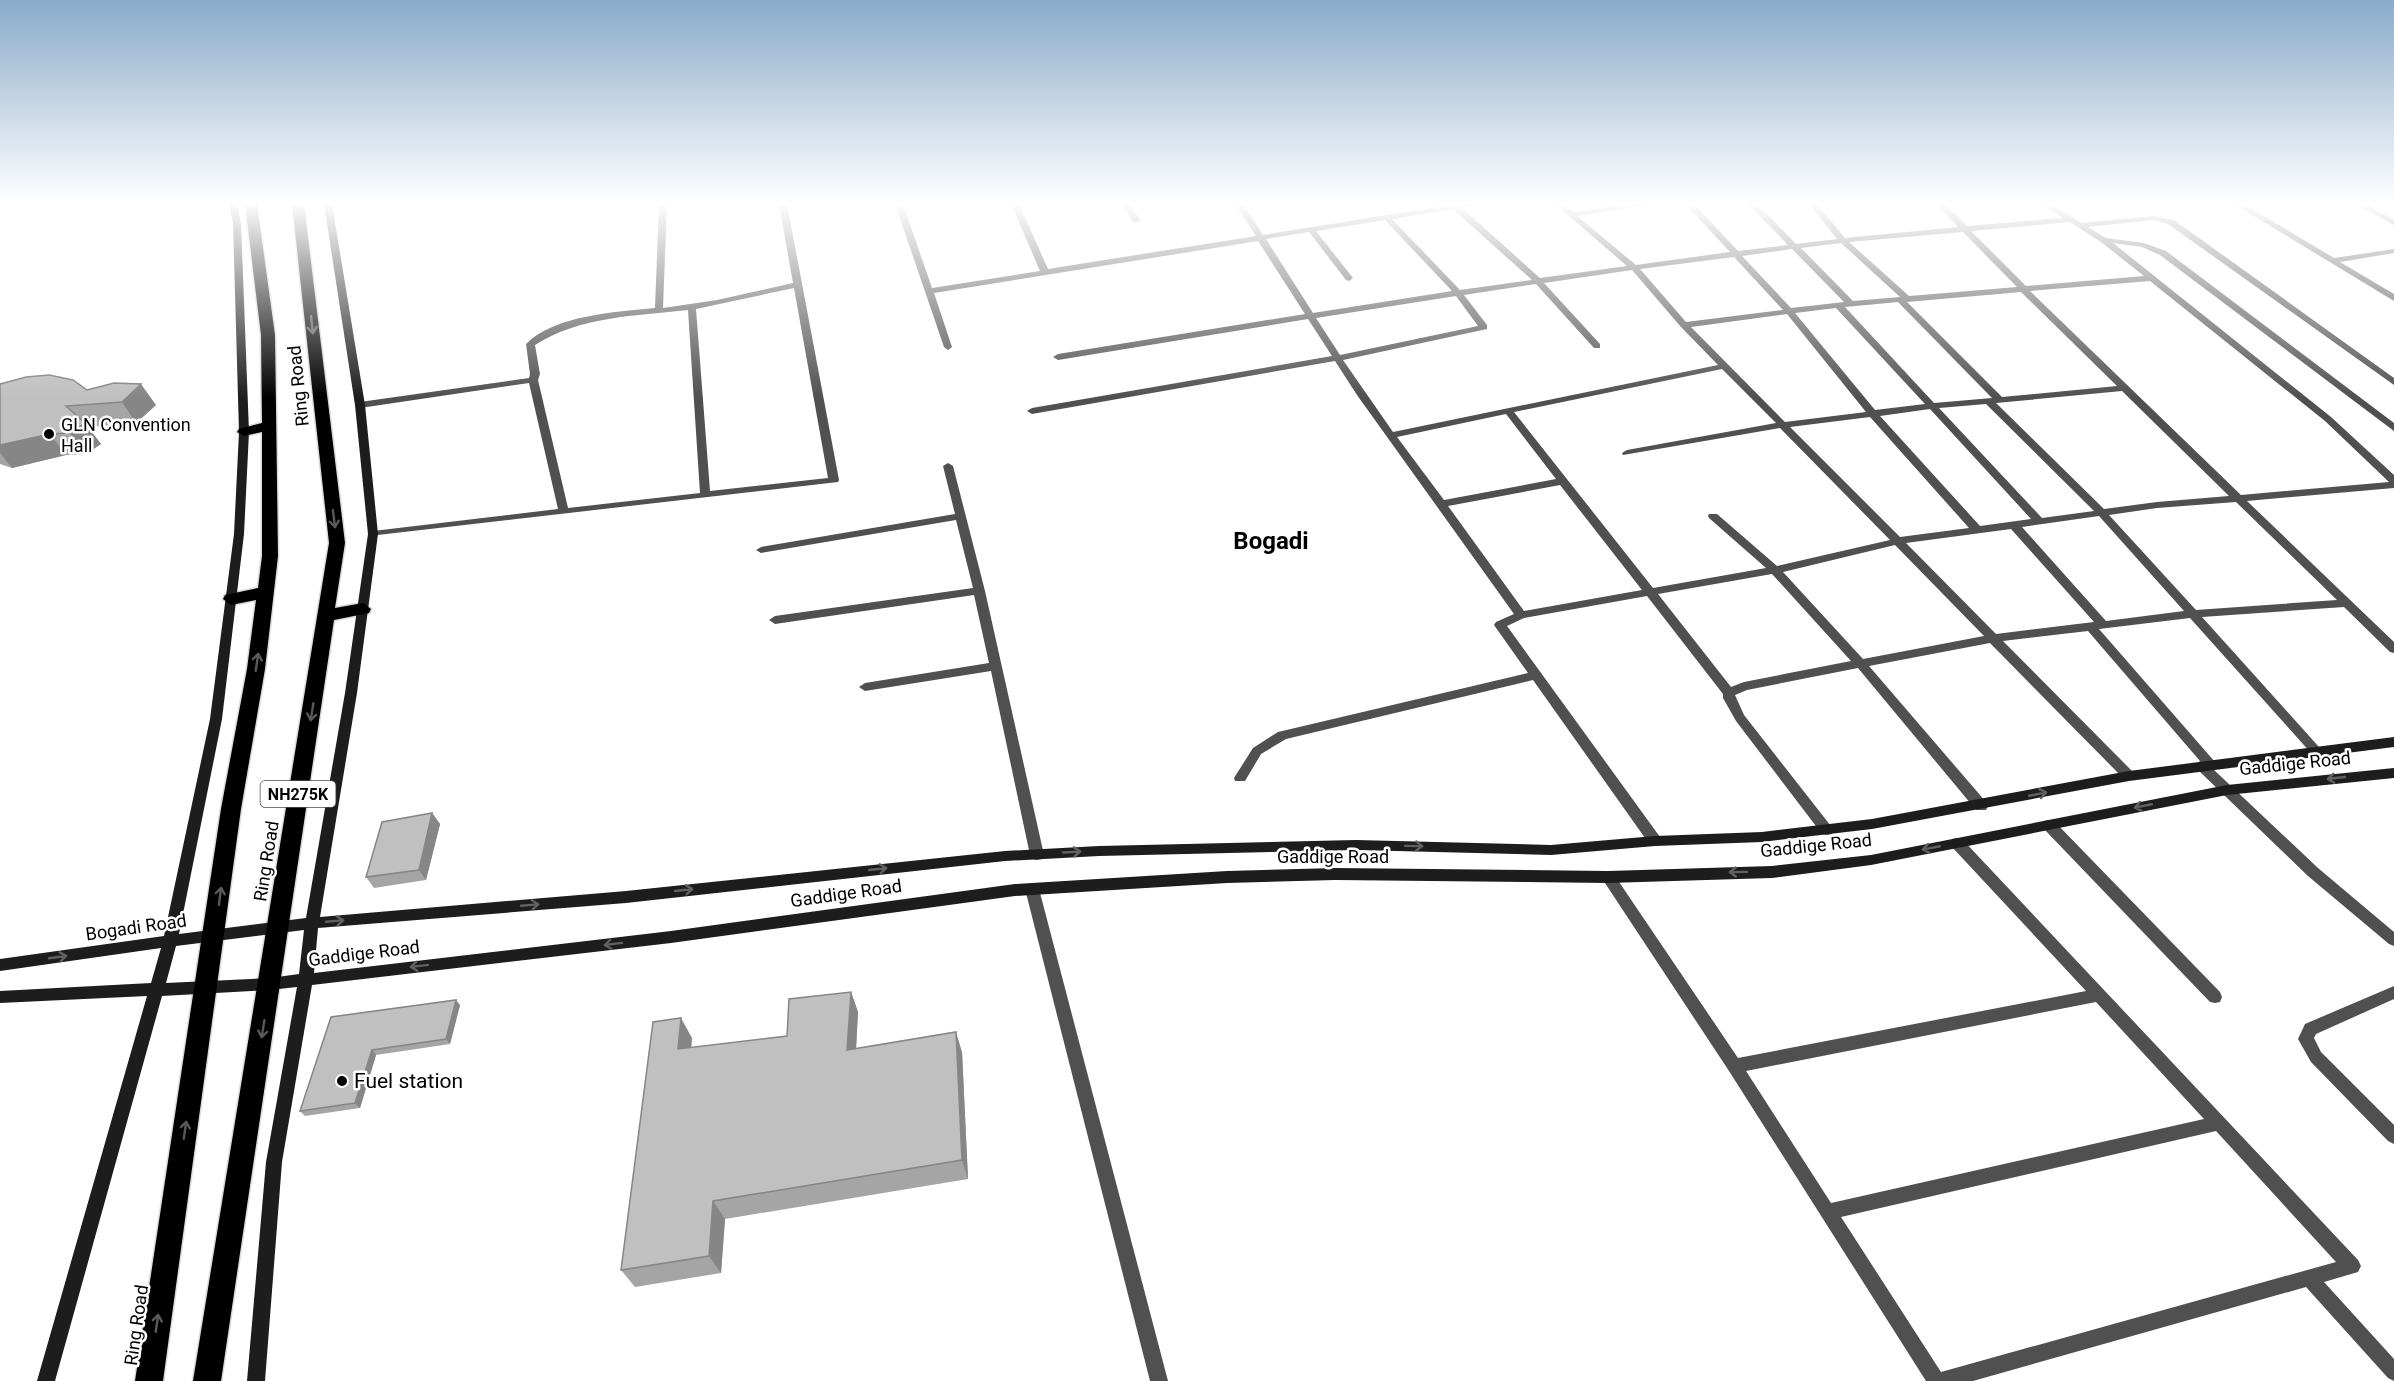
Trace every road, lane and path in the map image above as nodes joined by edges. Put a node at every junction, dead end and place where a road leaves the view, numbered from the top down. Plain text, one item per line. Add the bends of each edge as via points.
1 (239, 268) edge
2 (259, 268) edge
3 (305, 268) edge
4 (338, 268) edge
5 (661, 268) edge
6 (793, 268) edge
7 (920, 268) edge
8 (1043, 268) edge
9 (1073, 268) edge
10 (1281, 268) edge
11 (1341, 268) edge
12 (1435, 268) edge
13 (1524, 268) edge
14 (1622, 268) edge
15 (1634, 268) edge
16 (1751, 268) edge
17 (1815, 268) edge
18 (1871, 268) edge
19 (2003, 268) edge
20 (2139, 268) edge
21 (2183, 268) edge
22 (2236, 268) edge
23 (2346, 268) edge
24 (1045, 273) junction
25 (1349, 278) dead end
26 (2151, 278) junction
27 (1537, 280) junction
28 (796, 285) junction
29 (2025, 290) junction
30 (928, 291) junction
31 (1457, 292) junction
32 (2390, 292) edge
33 (2394, 298) edge
34 (1904, 300) junction
35 (1851, 304) junction
36 (1838, 305) junction
37 (692, 307) junction
38 (659, 311) junction
39 (1789, 311) junction
40 (1310, 315) junction
41 (1684, 326) junction
42 (948, 346) dead end
43 (1597, 346) dead end
44 (1058, 357) dead end
45 (1338, 358) junction
46 (1725, 366) junction
47 (533, 380) junction
48 (2394, 382) edge
49 (2124, 388) junction
50 (1994, 400) junction
51 (360, 405) junction
52 (1932, 406) junction
53 (1032, 411) dead end
54 (1508, 411) junction
55 (1873, 414) junction
56 (1784, 425) junction
57 (269, 426) junction
58 (2394, 428) edge
59 (244, 432) junction
60 (1391, 435) junction
61 (1628, 453) dead end
62 (948, 466) dead end
63 (1564, 481) junction
64 (2394, 483) edge
65 (705, 494) junction
66 (2236, 497) junction
67 (1441, 504) junction
68 (564, 511) junction
69 (2101, 512) junction
70 (960, 516) junction
71 (1713, 516) dead end
72 (2039, 521) junction
73 (2014, 525) junction
74 (1977, 530) junction
75 (373, 534) junction
76 (1899, 541) junction
77 (760, 550) dead end
78 (1775, 570) junction
79 (979, 591) junction
80 (1650, 591) junction
81 (266, 592) junction
82 (231, 599) junction
83 (2346, 603) junction
84 (363, 609) junction
85 (2193, 614) junction
86 (328, 615) junction
87 (1521, 615) junction
88 (775, 621) dead end
89 (2098, 627) junction
90 (1994, 638) junction
91 (2394, 648) edge
92 (1859, 662) junction
93 (995, 666) junction
94 (1536, 675) junction
95 (865, 687) dead end
96 (1729, 693) junction
97 (2394, 742) edge
98 (2315, 750) junction
99 (2206, 765) junction
100 (2394, 773) edge
101 (2129, 776) junction
102 (1240, 778) dead end
103 (2227, 790) junction
104 (1981, 806) junction
105 (2049, 825) junction
106 (1827, 830) junction
107 (1655, 841) junction
108 (1957, 843) junction
109 (1037, 855) junction
110 (1608, 877) junction
111 (1032, 889) junction
112 (312, 923) junction
113 (277, 926) junction
114 (215, 935) junction
115 (2394, 940) edge
116 (170, 942) junction
117 (0, 965) edge
118 (306, 980) junction
119 (270, 984) junction
120 (206, 986) junction
121 (157, 988) junction
122 (2394, 992) edge
123 (2098, 994) junction
124 (0, 997) edge
125 (2215, 997) dead end
126 (1734, 1066) junction
127 (2219, 1123) junction
128 (2394, 1136) edge
129 (1828, 1212) junction
130 (2309, 1278) junction
131 (2394, 1372) edge
132 (46, 1381) edge
133 (149, 1381) edge
134 (207, 1381) edge
135 (256, 1381) edge
136 (1159, 1381) edge
137 (1936, 1381) edge
138 (1941, 1381) edge

1 - 59 main road
2 - 57 highway, Ring Road / NH275K via 268,335
3 -> 86 highway, Ring Road / NH275K via 337,543
4 - 51 main road
5 - 38 street
6 - 28 street
7 - 30 street
8 - 24 street
9 - 24 street
10 - 40 street
11 - 25 street
12 - 31 street
13 - 27 street
14 - 27 street
15 - 41 street
16 - 39 street
17 - 35 street
18 - 34 street
19 - 29 street
20 - 26 street
21 - 58 street
22 - 48 street
23 - 32 street
24 - 30 street
26 - 29 street
26 - 64 street via 2328,419
27 - 31 street
27 - 43 street
28 - 37 street
28 - 65 street via 834,480
29 - 34 street
29 - 49 street
30 - 42 street
31 - 40 street
31 - 45 street via 1484,327
32 - 33 street
34 - 35 street
34 - 50 street
35 - 36 street
36 - 39 street
36 - 52 street
37 - 38 street
37 - 65 street
38 - 47 street via 599,319 538,337 530,344
39 - 41 street
39 - 55 street
40 - 44 street
40 - 45 street
41 - 46 street
45 - 53 street
45 - 60 street
46 - 54 street
46 - 56 street
47 - 51 street
47 - 68 street
49 - 50 street
49 - 66 street
50 - 52 street
50 - 69 street
51 - 75 main road
52 - 55 street
52 - 72 street
54 - 60 street
54 - 63 street
55 - 56 street
55 - 74 street
56 - 61 street
56 - 76 street
57 - 59 highway
57 - 81 highway, Ring Road / NH275K via 270,556
59 - 82 main road
60 - 67 street
62 - 70 street
63 - 67 street
63 - 80 street
64 - 66 street
65 - 68 street
66 - 69 street
66 - 83 street
67 - 87 street
68 - 75 street
69 - 72 street
69 - 85 street
70 - 77 street
70 - 79 street
71 - 78 street
72 - 73 street
73 - 74 street
73 - 89 street
74 - 76 street
75 - 84 main road
76 - 78 street
76 - 90 street
78 - 80 street
78 - 92 street
79 - 88 street
79 - 93 street
80 - 87 street
80 - 96 street
81 - 82 highway
114 -> 81 highway, Ring Road / NH275K
82 - 116 main road via 216,719
83 - 85 street
83 - 91 street
84 - 86 highway
84 - 112 main road
85 - 89 street
85 - 98 street
86 -> 113 highway, Ring Road / NH275K
87 - 94 street via 1500,625
89 - 90 street
89 - 99 street
90 - 92 street
90 - 101 street
92 - 96 street via 1744,686
92 - 104 street
93 - 95 street
93 - 109 street
94 - 102 street via 1282,735 1257,751
94 - 107 street
96 - 106 street via 1740,718
97 - 98 main road, Gaddige Road
98 - 99 main road, Gaddige Road
99 - 101 main road, Gaddige Road
99 - 103 street
100 -> 103 main road, Gaddige Road
104 -> 101 main road, Gaddige Road
103 -> 105 main road, Gaddige Road
103 - 115 street via 2313,872
104 - 106 main road, Gaddige Road
105 - 108 main road, Gaddige Road
105 - 125 street
106 - 107 main road, Gaddige Road
109 -> 107 main road, Gaddige Road via 1356,845 1551,850
108 -> 110 main road, Gaddige Road via 1871,860 1772,872
108 - 123 street
112 -> 109 main road, Gaddige Road via 626,897
110 - 111 main road, Gaddige Road via 1324,874
110 - 126 street
111 -> 118 main road, Gaddige Road
111 - 136 street
112 - 113 main road, Gaddige Road
112 - 118 main road
113 - 114 main road, Bogadi Road
113 - 119 highway, Ring Road / NH275K
114 - 116 main road, Bogadi Road
114 - 120 highway, Ring Road / NH275K
117 -> 116 main road, Bogadi Road
116 - 121 main road
118 - 119 main road, Gaddige Road
118 - 135 main road via 274,1162
119 - 120 main road
119 -> 134 highway, Ring Road / NH275K
120 - 121 main road
133 -> 120 highway, Ring Road / NH275K
121 - 124 main road
121 - 132 main road
122 - 128 street via 2310,1029 2306,1039 2316,1057
123 - 126 street
123 - 127 street
126 - 129 street
127 - 129 street
127 - 130 street via 2352,1266
129 - 137 street
130 - 131 street
130 - 138 street

